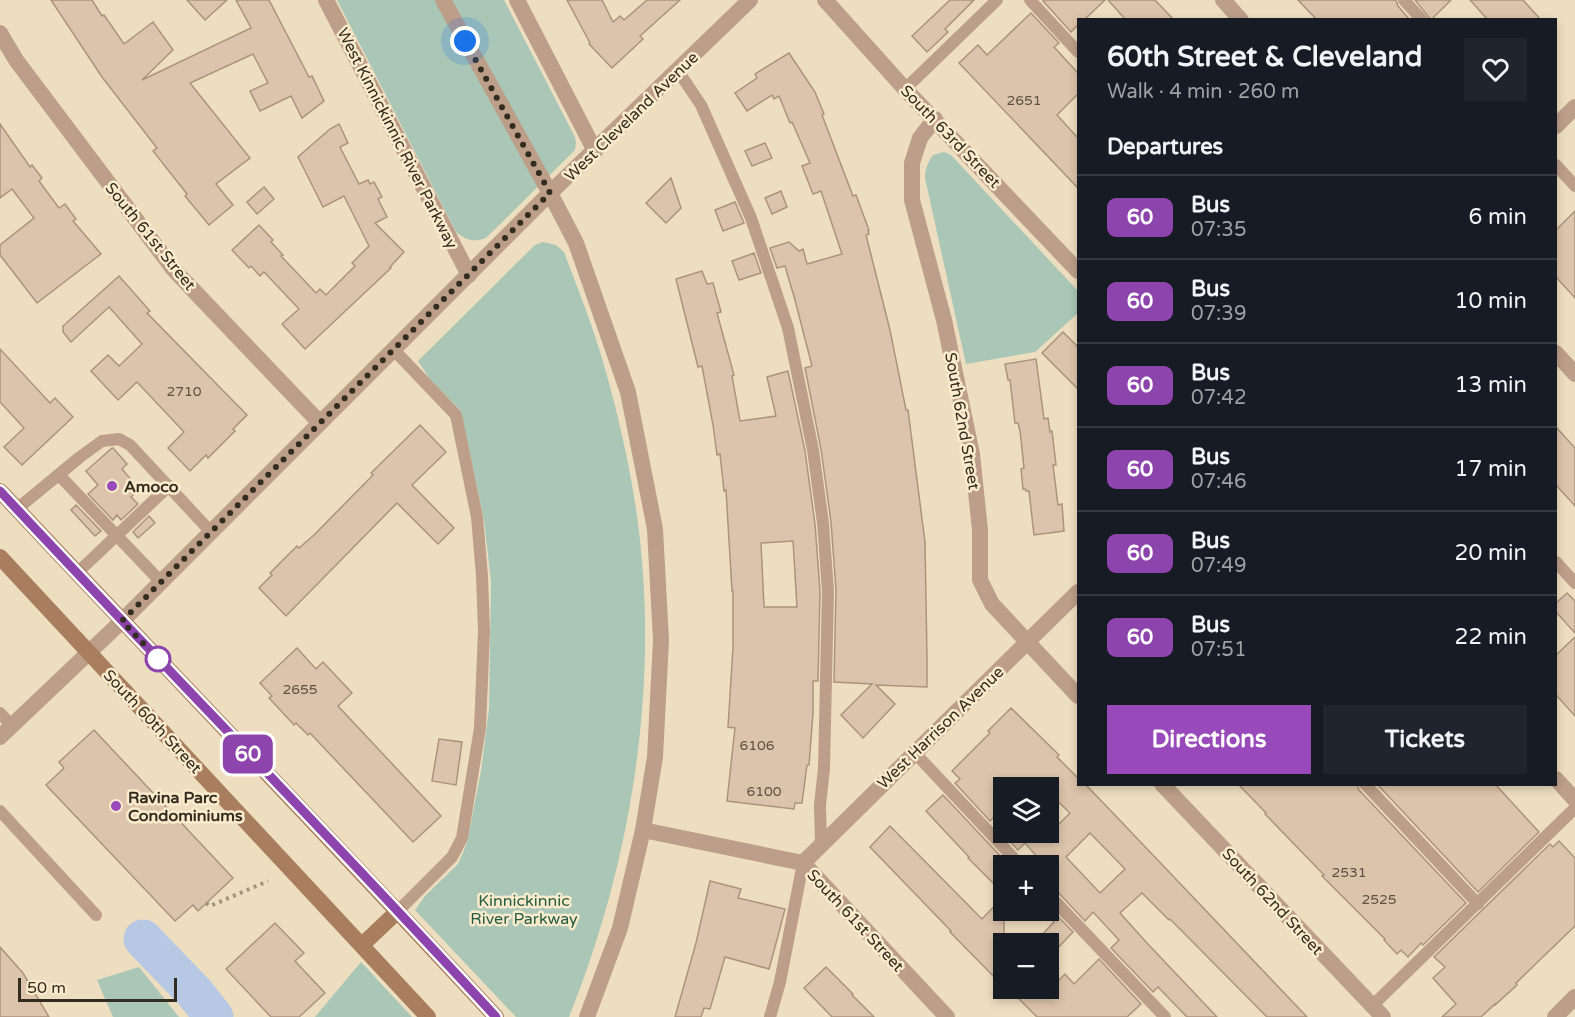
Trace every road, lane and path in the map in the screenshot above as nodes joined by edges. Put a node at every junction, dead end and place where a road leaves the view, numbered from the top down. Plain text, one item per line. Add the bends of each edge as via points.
1 (326, 0) edge
2 (443, 0) edge
3 (517, 0) edge
4 (750, 0) edge
5 (825, 0) edge
6 (997, 0) edge
7 (1030, 0) edge
8 (1223, 0) edge
9 (1404, 0) edge
10 (1239, 18) edge
11 (1420, 18) edge
12 (0, 33) edge
13 (1077, 51) edge
14 (678, 70) junction
15 (905, 89) junction
16 (1575, 106) edge
17 (935, 119) junction
18 (1557, 125) edge
19 (596, 151) junction
20 (1557, 166) edge
21 (1575, 186) edge
22 (550, 193) junction
23 (1077, 270) edge
24 (469, 275) junction
25 (394, 350) junction
26 (1557, 354) edge
27 (1575, 374) edge
28 (320, 423) junction
29 (59, 475) junction
30 (169, 486) junction
31 (0, 491) edge
32 (17, 509) junction
33 (211, 532) junction
34 (117, 536) junction
35 (0, 557) edge
36 (1557, 563) edge
37 (77, 573) junction
38 (161, 582) junction
39 (1575, 583) edge
40 (1077, 593) edge
41 (122, 621) junction
42 (1027, 642) junction
43 (89, 653) junction
44 (1077, 695) edge
45 (0, 713) edge
46 (6, 731) edge
47 (914, 753) junction
48 (1557, 780) edge
49 (1164, 786) edge
50 (1367, 786) edge
51 (1575, 800) edge
52 (1575, 808) edge
53 (0, 811) edge
54 (643, 830) junction
55 (821, 845) junction
56 (1011, 855) edge
57 (803, 863) junction
58 (268, 881) dead end
59 (206, 903) dead end
60 (1478, 904) junction
61 (1059, 906) edge
62 (398, 911) junction
63 (96, 915) dead end
64 (362, 945) junction
65 (1573, 1004) edge
66 (1378, 1012) edge
67 (428, 1017) edge
68 (496, 1017) edge
69 (587, 1017) edge
70 (770, 1017) edge
71 (946, 1017) edge
72 (1165, 1017) edge
73 (1555, 1017) edge

1 - 24 street, West Kinnickinnic River Parkway
2 - 22 street
3 - 19 street
4 - 14 street, West Cleveland Avenue
5 - 15 street, South 63rd Street
6 - 15 lane
7 - 13 lane
8 - 10 street
9 - 11 lane
12 - 28 street, South 61st Street via 16,60 174,270
14 - 19 street, West Cleveland Avenue
14 - 55 lane via 701,105 751,218 788,328 813,450 828,591
15 - 17 street, South 63rd Street
16 - 18 street
17 - 23 street, South 63rd Street
17 - 42 street, South 62nd Street via 920,138 912,163 912,200 944,320 972,454 980,530 980,580 992,604
19 - 22 street, West Cleveland Avenue
20 - 21 lane
22 - 24 street, West Cleveland Avenue
22 - 54 street via 576,243 628,392 655,530 661,640 655,757
24 - 25 street, West Cleveland Avenue
25 - 28 street, West Cleveland Avenue
25 - 62 lane via 456,415 477,518 484,631 480,728 462,838 452,857
26 - 27 street
28 - 33 street, West Cleveland Avenue
29 - 30 lane via 102,441 119,438
29 - 32 lane
29 - 34 lane
30 - 33 lane
30 - 34 lane
31 - 32 main road
32 - 37 main road
33 - 38 street, West Cleveland Avenue
34 - 37 lane
34 - 38 lane
35 - 43 main road, South 60th Street
36 - 39 lane
37 - 41 main road
38 - 41 street, West Cleveland Avenue
40 - 42 street, West Harrison Avenue
41 - 43 street, West Cleveland Avenue
41 - 62 main road
42 - 44 street, South 62nd Street
42 - 47 street, West Harrison Avenue
43 - 46 street, West Cleveland Avenue
43 - 64 main road, South 60th Street
45 - 46 lane
47 - 55 street, West Harrison Avenue
47 - 56 lane
48 - 51 street
49 - 66 street, South 62nd Street
50 - 60 lane
52 - 60 lane
53 - 63 lane
54 - 57 street, South 61st Street
54 - 69 street via 620,928
55 - 57 street, West Harrison Avenue
57 - 70 lane
57 - 71 street, South 61st Street
58 - 59 path via 210,906
60 - 66 lane
61 - 72 lane
62 - 64 main road
62 - 68 main road
64 - 67 main road, South 60th Street
65 - 73 street

